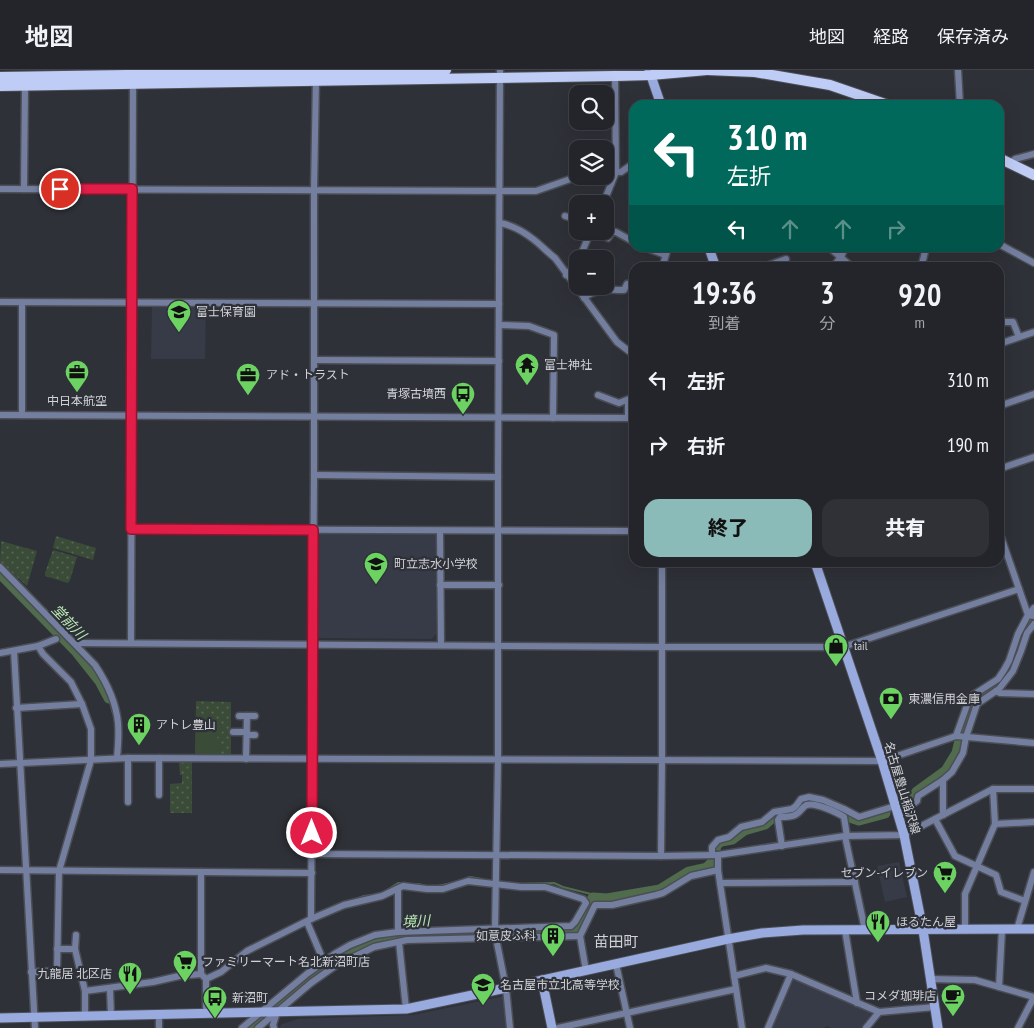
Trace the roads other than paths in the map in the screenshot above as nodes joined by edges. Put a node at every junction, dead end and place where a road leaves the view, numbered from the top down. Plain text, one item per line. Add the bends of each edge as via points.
1 (393, 70) edge
2 (446, 70) edge
3 (707, 70) edge
4 (958, 70) edge
5 (752, 71) edge
6 (213, 72) edge
7 (650, 73) edge
8 (316, 74) edge
9 (500, 74) edge
10 (615, 76) junction
11 (0, 77) edge
12 (25, 77) edge
13 (85, 77) edge
14 (133, 83) junction
15 (0, 86) edge
16 (659, 100) edge
17 (873, 100) edge
18 (960, 100) edge
19 (1034, 154) edge
20 (1004, 161) edge
21 (1010, 164) junction
22 (629, 166) edge
23 (616, 172) junction
24 (1034, 176) edge
25 (569, 180) edge
26 (0, 189) edge
27 (24, 189) junction
28 (132, 189) junction
29 (314, 190) junction
30 (500, 191) junction
31 (607, 195) edge
32 (565, 216) dead end
33 (569, 217) edge
34 (500, 223) junction
35 (614, 232) edge
36 (629, 239) edge
37 (1004, 247) edge
38 (835, 252) edge
39 (843, 252) edge
40 (841, 257) junction
41 (786, 259) dead end
42 (778, 262) edge
43 (837, 262) edge
44 (846, 262) edge
45 (1034, 263) edge
46 (569, 270) edge
47 (566, 274) junction
48 (629, 284) edge
49 (614, 289) edge
50 (588, 295) edge
51 (584, 298) junction
52 (0, 302) edge
53 (132, 302) junction
54 (22, 303) junction
55 (314, 303) junction
56 (499, 304) junction
57 (1004, 322) edge
58 (500, 325) junction
59 (1034, 332) edge
60 (1019, 337) junction
61 (1004, 342) edge
62 (629, 351) edge
63 (314, 360) junction
64 (499, 361) junction
65 (1034, 394) edge
66 (598, 395) dead end
67 (629, 400) edge
68 (1004, 404) edge
69 (0, 415) edge
70 (22, 415) junction
71 (132, 416) junction
72 (314, 416) junction
73 (498, 417) junction
74 (553, 418) junction
75 (629, 418) edge
76 (1034, 457) edge
77 (1004, 467) edge
78 (314, 475) junction
79 (498, 477) junction
80 (131, 529) junction
81 (313, 530) junction
82 (440, 531) junction
83 (498, 531) junction
84 (629, 532) edge
85 (1004, 546) edge
86 (0, 567) edge
87 (662, 567) edge
88 (817, 567) edge
89 (440, 585) junction
90 (499, 585) junction
91 (1018, 589) junction
92 (1034, 608) edge
93 (1031, 616) edge
94 (1034, 624) edge
95 (56, 639) dead end
96 (74, 643) junction
97 (130, 643) junction
98 (313, 645) junction
99 (38, 646) junction
100 (441, 646) junction
101 (499, 646) junction
102 (662, 647) junction
103 (843, 647) junction
104 (14, 651) junction
105 (0, 653) edge
106 (996, 691) junction
107 (1034, 694) edge
108 (82, 704) junction
109 (16, 708) junction
110 (239, 716) dead end
111 (247, 716) junction
112 (255, 716) dead end
113 (233, 732) dead end
114 (247, 734) junction
115 (255, 735) dead end
116 (961, 737) junction
117 (1034, 743) edge
118 (118, 758) junction
119 (128, 758) junction
120 (159, 758) junction
121 (246, 759) junction
122 (91, 760) junction
123 (312, 760) junction
124 (498, 760) junction
125 (662, 760) junction
126 (882, 761) junction
127 (19, 763) junction
128 (0, 764) edge
129 (943, 780) junction
130 (993, 789) junction
131 (1034, 790) edge
132 (159, 795) dead end
133 (128, 802) dead end
134 (895, 806) junction
135 (943, 815) junction
136 (898, 816) junction
137 (935, 819) junction
138 (1034, 822) edge
139 (995, 824) junction
140 (846, 836) junction
141 (904, 836) junction
142 (782, 846) junction
143 (312, 854) junction
144 (497, 855) junction
145 (715, 855) junction
146 (661, 856) junction
147 (977, 866) junction
148 (0, 870) edge
149 (718, 870) junction
150 (25, 871) junction
151 (59, 871) junction
152 (201, 872) junction
153 (1034, 872) edge
154 (312, 873) junction
155 (855, 882) junction
156 (720, 883) junction
157 (496, 885) junction
158 (398, 889) junction
159 (1025, 901) junction
160 (309, 921) junction
161 (965, 929) junction
162 (1017, 929) junction
163 (1034, 929) edge
164 (845, 930) junction
165 (865, 930) junction
166 (923, 930) junction
167 (1002, 930) junction
168 (398, 932) junction
169 (496, 933) junction
170 (76, 935) dead end
171 (580, 936) junction
172 (728, 939) junction
173 (399, 942) junction
174 (57, 948) junction
175 (75, 949) junction
176 (324, 962) junction
177 (616, 964) junction
178 (586, 971) junction
179 (31, 972) junction
180 (201, 974) junction
181 (790, 974) junction
182 (734, 976) junction
183 (206, 979) junction
184 (931, 979) junction
185 (542, 980) junction
186 (999, 987) junction
187 (506, 988) junction
188 (110, 989) junction
189 (736, 989) junction
190 (85, 992) junction
191 (1034, 997) edge
192 (858, 1003) junction
193 (935, 1007) junction
194 (406, 1009) junction
195 (270, 1012) junction
196 (879, 1012) junction
197 (627, 1013) junction
198 (206, 1014) junction
199 (159, 1015) junction
200 (111, 1016) junction
201 (84, 1017) junction
202 (0, 1018) edge
203 (34, 1018) junction
204 (35, 1028) edge
205 (159, 1028) edge
206 (242, 1028) edge
207 (258, 1028) edge
208 (274, 1028) edge
209 (510, 1028) edge
210 (552, 1028) edge
211 (558, 1028) edge
212 (630, 1028) edge
213 (742, 1028) edge
214 (768, 1028) edge
215 (866, 1028) edge
216 (938, 1028) edge
217 (1018, 1028) edge

1 - 2 main road
1 - 8 main road
3 - 5 main road
3 - 7 main road
4 - 18 street
5 - 17 main road via 830,85
6 - 8 main road
6 - 13 main road
7 - 10 main road
7 - 16 street
8 - 9 main road
8 - 14 main road
8 - 29 street
9 - 10 main road
9 - 30 street
10 - 23 street
11 - 12 main road
12 - 13 main road
12 - 15 main road
12 - 27 street
13 - 14 main road
14 - 28 street
19 - 21 street
20 - 21 main road
21 - 24 main road
22 - 23 street
23 - 31 street
25 - 30 street via 536,191
26 - 27 street
27 - 28 street
28 - 29 street
28 - 53 street
29 - 30 street
29 - 55 street
30 - 34 street
32 - 33 street
34 - 47 street via 508,224 534,239 555,258
34 - 56 street
35 - 36 street
37 - 45 street
38 - 40 street
39 - 40 street
40 - 43 street
40 - 44 street
41 - 42 street
46 - 47 street
47 - 51 street
48 - 49 street via 624,290
50 - 51 street
51 - 62 street via 617,342
52 - 54 street
53 - 54 street
53 - 55 street
53 - 71 street
54 - 70 street
55 - 56 street
55 - 63 street
56 - 58 street
57 - 60 street via 1013,322
58 - 64 street
58 - 74 street via 529,326 554,335
59 - 60 street
60 - 61 street
63 - 64 street
63 - 72 street
64 - 73 street
65 - 68 street
66 - 67 street via 619,403
69 - 70 street
70 - 71 street
71 - 72 street
71 - 80 street
72 - 73 street
72 - 78 street
73 - 74 street
73 - 79 street
74 - 75 street
76 - 77 street
78 - 79 street
78 - 81 street
79 - 83 street
80 - 81 street
80 - 97 street
81 - 82 street
81 - 98 street
82 - 83 street
82 - 89 street
83 - 84 street
83 - 90 street
85 - 91 street
86 - 96 street
87 - 102 street
88 - 103 street, 名古屋豊山稲沢線
89 - 90 street
89 - 100 street
90 - 101 street
91 - 93 street
91 - 103 street
92 - 93 street
93 - 116 street via 1018,634 1010,661 998,679 970,697
94 - 106 street via 1026,633 1013,671
95 - 99 street
96 - 97 street
96 - 118 street via 95,665 107,684 118,724
97 - 98 street
98 - 100 street
98 - 123 street
99 - 104 street
99 - 108 street via 71,682
100 - 101 street
101 - 102 street
101 - 124 street
102 - 103 street
102 - 125 street
103 - 126 street, 名古屋豊山稲沢線
104 - 105 street
104 - 109 street
106 - 107 street
106 - 116 street via 977,704
108 - 109 street
108 - 122 street via 91,729
109 - 127 street
110 - 111 street
111 - 112 street
111 - 114 street
113 - 114 street
114 - 115 street
114 - 121 street
116 - 117 street
116 - 126 street
116 - 129 street via 963,753
118 - 119 street
118 - 122 street
119 - 120 street
119 - 133 street
120 - 121 street
120 - 132 street
121 - 123 street
122 - 127 street
122 - 151 street
123 - 124 street
123 - 143 street
124 - 125 street
124 - 144 street
125 - 126 street
125 - 146 street
126 - 134 street, 名古屋豊山稲沢線
127 - 128 street
127 - 150 street
129 - 135 street
129 - 136 street via 918,796
130 - 131 street
130 - 135 street
130 - 139 street
134 - 136 street, 名古屋豊山稲沢線
134 - 145 street via 859,817 824,800 809,797 792,809 774,812 762,822 741,827 718,840 712,847
135 - 137 street
136 - 141 street, 名古屋豊山稲沢線
137 - 141 street
137 - 147 street via 956,856
138 - 139 street
139 - 147 street
140 - 141 street
140 - 142 street
140 - 142 street via 844,817 809,804 795,816 778,820
140 - 155 street
141 - 166 street, 名古屋豊山稲沢線
142 - 145 street
143 - 144 street
143 - 154 street
144 - 146 street
144 - 157 street
145 - 146 street
145 - 149 street
147 - 159 street via 996,875 1001,892
147 - 161 street via 965,894
148 - 150 street
149 - 156 street
149 - 171 street via 691,876 656,895 595,905
150 - 151 street
150 - 179 street
151 - 152 street
151 - 174 street
152 - 154 street
152 - 180 street
153 - 159 street
154 - 160 street
155 - 156 street
155 - 165 street
156 - 172 street
157 - 158 street via 468,881 443,889 403,886
157 - 169 street
157 - 169 street via 545,887 583,898 586,903 571,926
158 - 160 street via 344,905
158 - 168 street
159 - 162 street
160 - 176 street
160 - 183 street via 247,951 221,972
161 - 166 street
161 - 167 street
162 - 163 street
162 - 167 street
164 - 165 street
164 - 172 street via 762,933
164 - 192 street
165 - 166 street
166 - 184 street, 名古屋豊山稲沢線
167 - 186 street
168 - 169 street
168 - 176 street via 350,945
169 - 171 street
169 - 173 street
169 - 187 street
170 - 175 street
171 - 178 street
172 - 177 street
172 - 182 street
173 - 194 street
173 - 195 street via 374,947 335,966
174 - 175 street
174 - 179 street via 57,971
175 - 190 street
176 - 195 street
177 - 178 street
177 - 197 street
178 - 185 street
179 - 203 street
180 - 183 street
180 - 188 street
181 - 182 street via 766,968
181 - 192 street
181 - 214 street
182 - 189 street
183 - 198 street
184 - 186 street via 975,980
184 - 193 street, 名古屋豊山稲沢線
185 - 187 street
185 - 210 street
186 - 191 street
187 - 194 street
187 - 209 street
188 - 190 street
188 - 200 street
189 - 197 street
189 - 213 street
190 - 201 street
191 - 217 street
192 - 196 street
193 - 196 street
193 - 216 street, 名古屋豊山稲沢線
194 - 195 street
195 - 198 street
195 - 206 street
195 - 207 street
195 - 208 street
196 - 215 street
197 - 211 street
197 - 212 street
198 - 199 street
199 - 200 street
199 - 205 street
200 - 201 street
201 - 203 street
202 - 203 street
203 - 204 street

